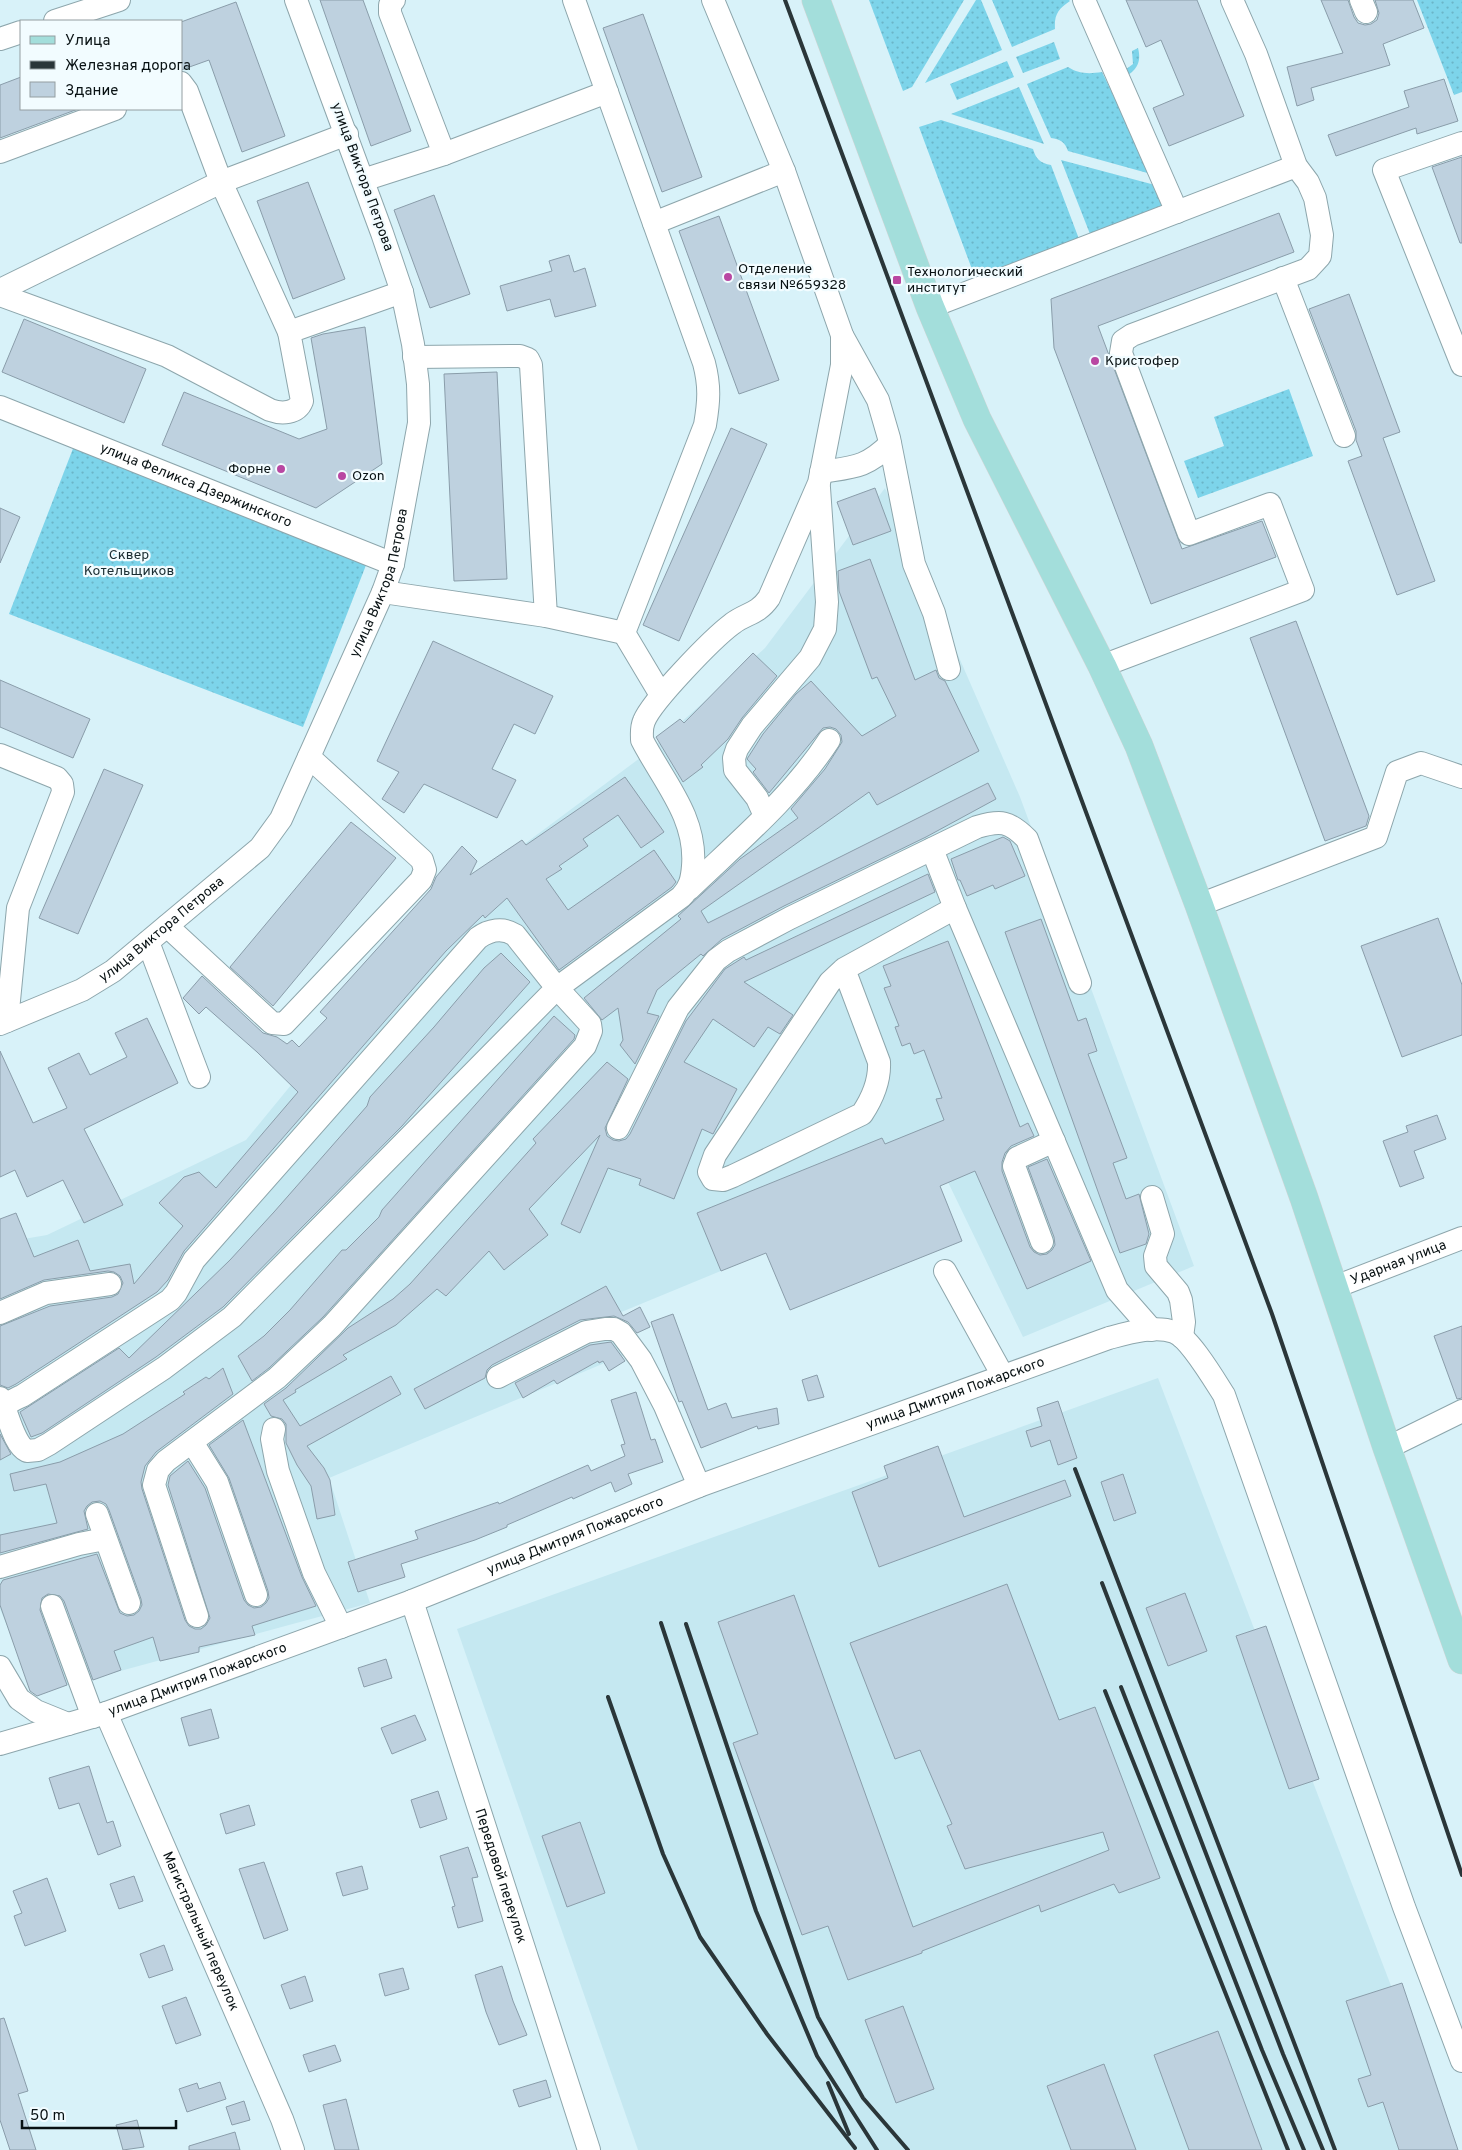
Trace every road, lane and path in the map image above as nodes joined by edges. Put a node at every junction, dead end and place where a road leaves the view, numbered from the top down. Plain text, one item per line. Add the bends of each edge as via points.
1 (119, 0) edge
2 (296, 0) edge
3 (394, 0) edge
4 (574, 0) edge
5 (713, 0) edge
6 (816, 0) edge
7 (1084, 0) edge
8 (1232, 0) edge
9 (84, 17) edge
10 (62, 20) edge
11 (20, 32) edge
12 (0, 39) edge
13 (182, 85) edge
14 (607, 92) junction
15 (112, 110) edge
16 (347, 134) junction
17 (1462, 142) edge
18 (0, 152) edge
19 (444, 154) junction
20 (1296, 166) junction
21 (784, 171) junction
22 (363, 180) junction
23 (221, 182) junction
24 (1177, 212) junction
25 (654, 223) junction
26 (1283, 278) junction
27 (0, 290) edge
28 (402, 292) junction
29 (0, 295) edge
30 (930, 307) junction
31 (289, 332) junction
32 (842, 335) junction
33 (414, 358) junction
34 (1462, 365) edge
35 (0, 407) edge
36 (1344, 436) dead end
37 (890, 444) junction
38 (866, 464) junction
39 (820, 478) junction
40 (898, 486) junction
41 (392, 564) junction
42 (383, 592) junction
43 (546, 616) junction
44 (624, 633) junction
45 (1102, 666) junction
46 (949, 669) dead end
47 (661, 696) junction
48 (829, 740) dead end
49 (0, 755) edge
50 (309, 757) junction
51 (1462, 777) edge
52 (765, 816) junction
53 (932, 849) junction
54 (689, 889) junction
55 (1199, 905) junction
56 (955, 908) junction
57 (166, 926) junction
58 (148, 942) junction
59 (844, 969) junction
60 (1080, 983) dead end
61 (557, 988) junction
62 (3, 1023) edge
63 (199, 1077) dead end
64 (618, 1128) dead end
65 (1054, 1141) junction
66 (1152, 1197) dead end
67 (1462, 1238) edge
68 (1042, 1242) dead end
69 (945, 1272) dead end
70 (110, 1284) dead end
71 (1335, 1288) junction
72 (0, 1313) edge
73 (1152, 1330) junction
74 (1182, 1337) junction
75 (1003, 1376) junction
76 (498, 1377) dead end
77 (1, 1404) edge
78 (1462, 1411) edge
79 (274, 1429) dead end
80 (192, 1442) junction
81 (1387, 1448) junction
82 (699, 1486) junction
83 (97, 1514) dead end
84 (104, 1539) junction
85 (0, 1567) edge
86 (256, 1595) dead end
87 (412, 1601) junction
88 (130, 1603) dead end
89 (52, 1606) dead end
90 (197, 1616) dead end
91 (341, 1627) junction
92 (1462, 1660) edge
93 (0, 1667) edge
94 (100, 1715) junction
95 (68, 1724) junction
96 (0, 1744) edge
97 (1462, 2061) edge
98 (293, 2150) edge
99 (589, 2150) edge

1 - 9 street
2 - 16 street, улица Виктора Петрова
3 - 19 street via 390,13
4 - 14 street
5 - 21 street
6 - 30 main road
7 - 24 street
8 - 20 street via 1256,54
9 - 10 street
11 - 12 street
13 - 23 street
14 - 19 street
14 - 25 street
15 - 18 street
16 - 22 street, улица Виктора Петрова
16 - 23 street
17 - 34 street via 1384,170
19 - 22 street
20 - 24 street
20 - 26 street via 1315,198 1322,235 1321,249 1320,256 1308,269
21 - 25 street
21 - 32 street
22 - 28 street, улица Виктора Петрова
23 - 27 street
23 - 31 street
24 - 30 street
25 - 44 street via 704,362 710,396 705,425
26 - 36 street
26 - 45 street via 1132,335 1123,341 1120,353 1189,534 1270,504 1303,590
28 - 31 street
28 - 33 street, улица Виктора Петрова
29 - 31 street via 167,356 275,412 295,410 302,401
30 - 45 main road via 977,419
32 - 37 street via 878,400
32 - 39 street via 842,365
33 - 41 street, улица Виктора Петрова via 418,423
33 - 43 street via 520,356 528,359 531,365
35 - 41 street, улица Феликса Дзержинского
37 - 38 street
37 - 40 street
38 - 39 street
38 - 40 street
39 - 47 street via 764,605 725,630
39 - 52 street via 827,602 825,629 810,658 752,726 734,758 735,770
40 - 46 street via 914,564 934,613
41 - 42 street, улица Виктора Петрова
42 - 43 street
42 - 50 street, улица Виктора Петрова
43 - 44 street
44 - 47 street
45 - 55 main road via 1139,746
47 - 54 street via 644,720 642,740 692,834 693,875
48 - 52 street via 801,778
49 - 62 street via 57,778 63,792 18,908
50 - 57 street, улица Виктора Петрова via 281,818 260,848
50 - 57 street via 422,860 425,870 421,880 284,1024 272,1022
51 - 55 street via 1421,763 1397,772 1376,837
52 - 54 street
53 - 56 street
53 - 60 street via 990,823 1008,823 1019,831 1031,848
53 - 64 street via 790,918 716,960 678,1008
54 - 61 street
55 - 71 main road
56 - 59 street
56 - 65 street
57 - 58 street, улица Виктора Петрова
58 - 62 street, улица Виктора Петрова via 97,982
58 - 63 street
59 - 59 street via 830,982 715,1155 709,1172 713,1179 733,1176 862,1114 867,1107 880,1072 879,1062
61 - 77 street via 232,1317 164,1368 38,1450 27,1451 20,1445
61 - 77 street via 516,935 495,930 478,938 194,1260 170,1300
61 - 80 street via 590,1024 591,1031 585,1046 332,1326 277,1378
65 - 68 street via 1017,1158 1014,1166
65 - 73 street via 1117,1290
66 - 74 street via 1163,1234 1155,1256 1156,1266 1181,1300
67 - 71 street, Ударная улица
69 - 75 street
70 - 72 street via 46,1293
71 - 81 main road
73 - 74 street, улица Дмитрия Пожарского via 1174,1332
73 - 75 street, улица Дмитрия Пожарского via 1109,1338
74 - 97 street via 1224,1395 1239,1433 1404,1907
75 - 82 street, улица Дмитрия Пожарского
76 - 82 street via 586,1332 605,1329 622,1333 641,1360 665,1406
78 - 81 street
79 - 91 street via 272,1438 278,1471 314,1573
80 - 86 street via 217,1482
80 - 90 street via 166,1461 158,1470 154,1484
81 - 92 main road
82 - 87 street, улица Дмитрия Пожарского
83 - 84 street
84 - 85 street
84 - 88 street
87 - 91 street, улица Дмитрия Пожарского
87 - 99 street, Передовой переулок
89 - 94 street, Магистральный переулок
91 - 94 street, улица Дмитрия Пожарского
93 - 95 street via 19,1700
94 - 95 street, улица Дмитрия Пожарского
94 - 98 street, Магистральный переулок via 282,2119
95 - 96 street, улица Дмитрия Пожарского

